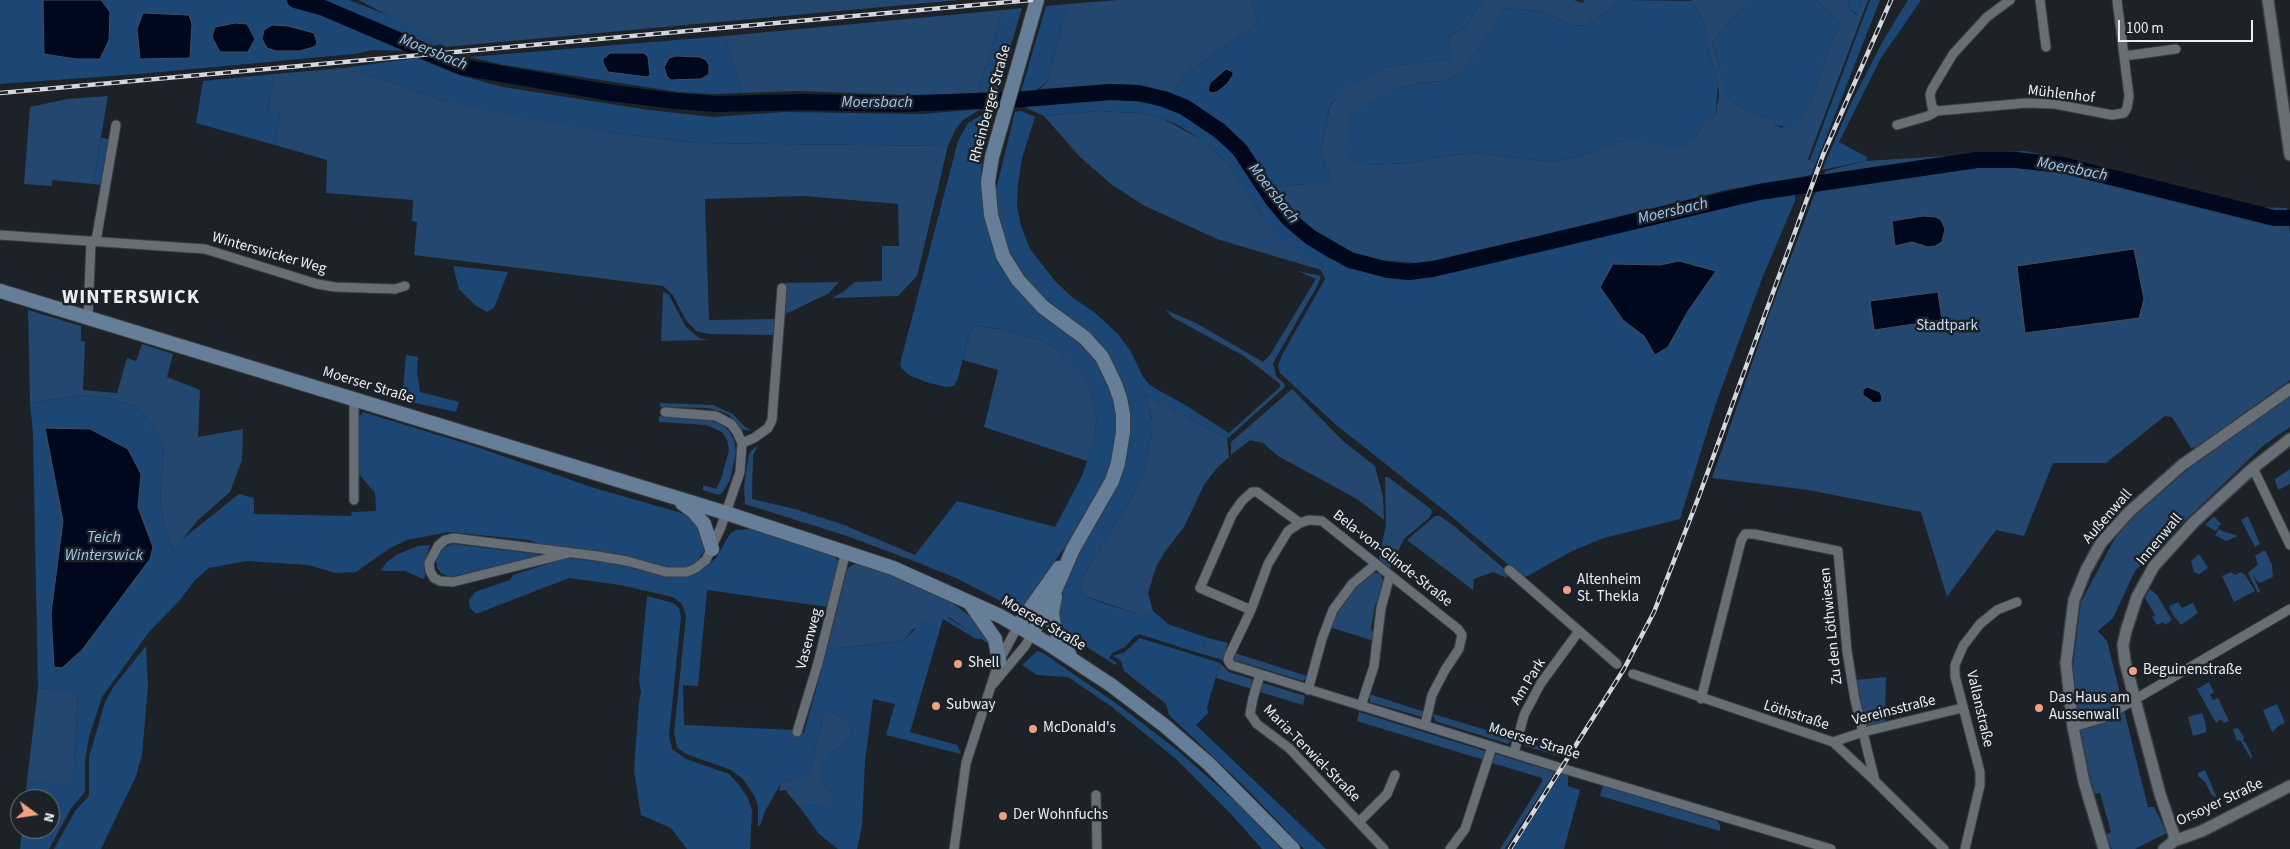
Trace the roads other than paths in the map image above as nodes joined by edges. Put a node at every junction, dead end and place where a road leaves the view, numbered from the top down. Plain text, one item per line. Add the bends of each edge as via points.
1 (1037, 0) edge
2 (2010, 0) edge
3 (2040, 0) edge
4 (2117, 0) edge
5 (2268, 0) edge
6 (2046, 48) dead end
7 (2176, 49) dead end
8 (2124, 56) junction
9 (1937, 111) junction
10 (116, 125) dead end
11 (1897, 125) dead end
12 (2290, 155) edge
13 (0, 236) edge
14 (94, 241) junction
15 (404, 286) dead end
16 (782, 288) dead end
17 (0, 291) edge
18 (88, 317) junction
19 (2290, 389) edge
20 (354, 400) junction
21 (664, 412) dead end
22 (2290, 439) edge
23 (742, 443) junction
24 (2253, 468) junction
25 (673, 497) junction
26 (354, 500) dead end
27 (726, 512) junction
28 (1300, 523) junction
29 (2290, 546) edge
30 (712, 549) junction
31 (1073, 549) junction
32 (846, 551) junction
33 (569, 554) junction
34 (1376, 564) junction
35 (1509, 570) dead end
36 (1390, 575) junction
37 (1056, 588) junction
38 (2017, 602) dead end
39 (970, 603) junction
40 (2290, 609) edge
41 (1251, 610) junction
42 (1018, 626) junction
43 (1579, 631) junction
44 (1032, 634) junction
45 (1072, 659) junction
46 (999, 661) junction
47 (1618, 664) dead end
48 (1633, 674) dead end
49 (1260, 675) junction
50 (993, 684) junction
51 (1308, 690) junction
52 (2135, 698) junction
53 (1701, 699) junction
54 (1361, 706) junction
55 (1962, 708) junction
56 (1425, 725) junction
57 (2073, 727) junction
58 (796, 732) dead end
59 (1864, 732) junction
60 (1833, 742) junction
61 (1492, 746) junction
62 (1514, 753) junction
63 (1394, 774) dead end
64 (1875, 781) junction
65 (2290, 786) edge
66 (1096, 795) dead end
67 (1359, 822) junction
68 (2174, 842) junction
69 (954, 849) edge
70 (1097, 849) edge
71 (1293, 849) edge
72 (1384, 849) edge
73 (1450, 849) edge
74 (1831, 849) edge
75 (1944, 849) edge
76 (1965, 849) edge
77 (2104, 849) edge
78 (2164, 849) edge

1 - 31 main road, Rheinberger Straße via 992,157 988,190 991,215 1003,256 1018,280 1043,307 1085,338 1102,357 1116,384 1123,414 1122,447 1112,481
2 - 9 street via 1987,17 1954,54 1932,89 1932,107
3 - 6 street
4 - 8 street, Mühlenhof
5 - 12 street
7 - 8 street
8 - 9 street, Mühlenhof via 2128,96 2124,113 2112,115 2055,104 2026,103
9 - 11 street, Mühlenhof
10 - 14 street
13 - 14 street, Winterswicker Weg
14 - 15 street, Winterswicker Weg via 205,249 298,279 335,287 395,289
14 - 18 street
16 - 23 street via 772,420 768,428
17 - 18 main road, Moerser Straße
18 - 20 main road, Moerser Straße
19 - 57 street, Außenwall via 2182,465 2129,512 2101,544 2074,600 2068,632 2066,663
20 - 25 main road, Moerser Straße
20 - 26 street
21 - 23 street via 716,416 731,424
22 - 24 street, Innenwall
23 - 27 street via 740,472
24 - 29 street
24 - 52 street, Innenwall via 2194,522 2154,566 2137,597 2123,645
25 - 27 main road, Moerser Straße
25 - 30 main road via 693,511 704,524
27 - 30 street
27 - 32 main road, Moerser Straße
28 - 34 street, Bela-von-Glinde-Straße via 1322,521
28 - 41 street via 1288,531 1268,564
28 - 41 street via 1257,492 1252,492 1242,501 1232,515 1200,588
30 - 33 street via 706,560 688,572 666,572 627,561
31 - 37 main road, Rheinberger Straße
31 - 42 main road, Rheinberger Straße
32 - 39 main road, Moerser Straße
32 - 58 street, Vasenweg via 818,663
33 - 33 street via 453,538 438,546 429,563 434,578 453,582
34 - 36 street, Bela-von-Glinde-Straße
34 - 51 street via 1352,584 1333,610
35 - 43 street
36 - 54 street via 1381,608 1374,666
36 - 56 street, Bela-von-Glinde-Straße via 1462,635 1459,649 1432,694
37 - 44 main road, Rheinberger Straße
37 - 45 main road via 1052,613 1054,627
38 - 55 street, Vallanstraße via 1997,610 1980,624 1963,646 1955,665
39 - 42 main road, Moerser Straße
39 - 46 main road via 995,639
40 - 52 street
41 - 49 street, Moerser Straße via 1228,663
42 - 44 main road, Moerser Straße
42 - 46 street
43 - 47 street
43 - 62 street, Am Park via 1541,683 1524,715
44 - 45 main road, Moerser Straße
44 - 50 street
45 - 71 main road, Moerser Straße via 1185,743
46 - 50 street
48 - 53 street, Löthstraße
49 - 51 street, Moerser Straße
49 - 67 street, Maria-Terwiel-Straße via 1250,714 1288,748
50 - 69 street via 966,762
51 - 54 street, Moerser Straße
52 - 57 street via 2103,718
52 - 68 street, Innenwall
53 - 59 street, Zu den Löthwiesen via 1740,541 1745,534 1838,551 1847,651
53 - 60 street, Löthstraße
54 - 56 street, Moerser Straße
55 - 59 street, Vereinsstraße
55 - 76 street, Vallanstraße via 1980,772
56 - 61 street, Moerser Straße
57 - 77 street, Außenwall via 2084,782
59 - 60 street, Vereinsstraße
59 - 64 street, Zu den Löthwiesen
60 - 64 street, Löthstraße
61 - 62 street, Moerser Straße
61 - 73 street via 1465,829
62 - 74 street, Moerser Straße
63 - 67 street, Maria-Terwiel-Straße via 1387,794
64 - 75 street, Löthstraße
65 - 68 street, Orsoyer Straße
66 - 70 street
67 - 72 street, Maria-Terwiel-Straße
68 - 78 street, Orsoyer Straße

